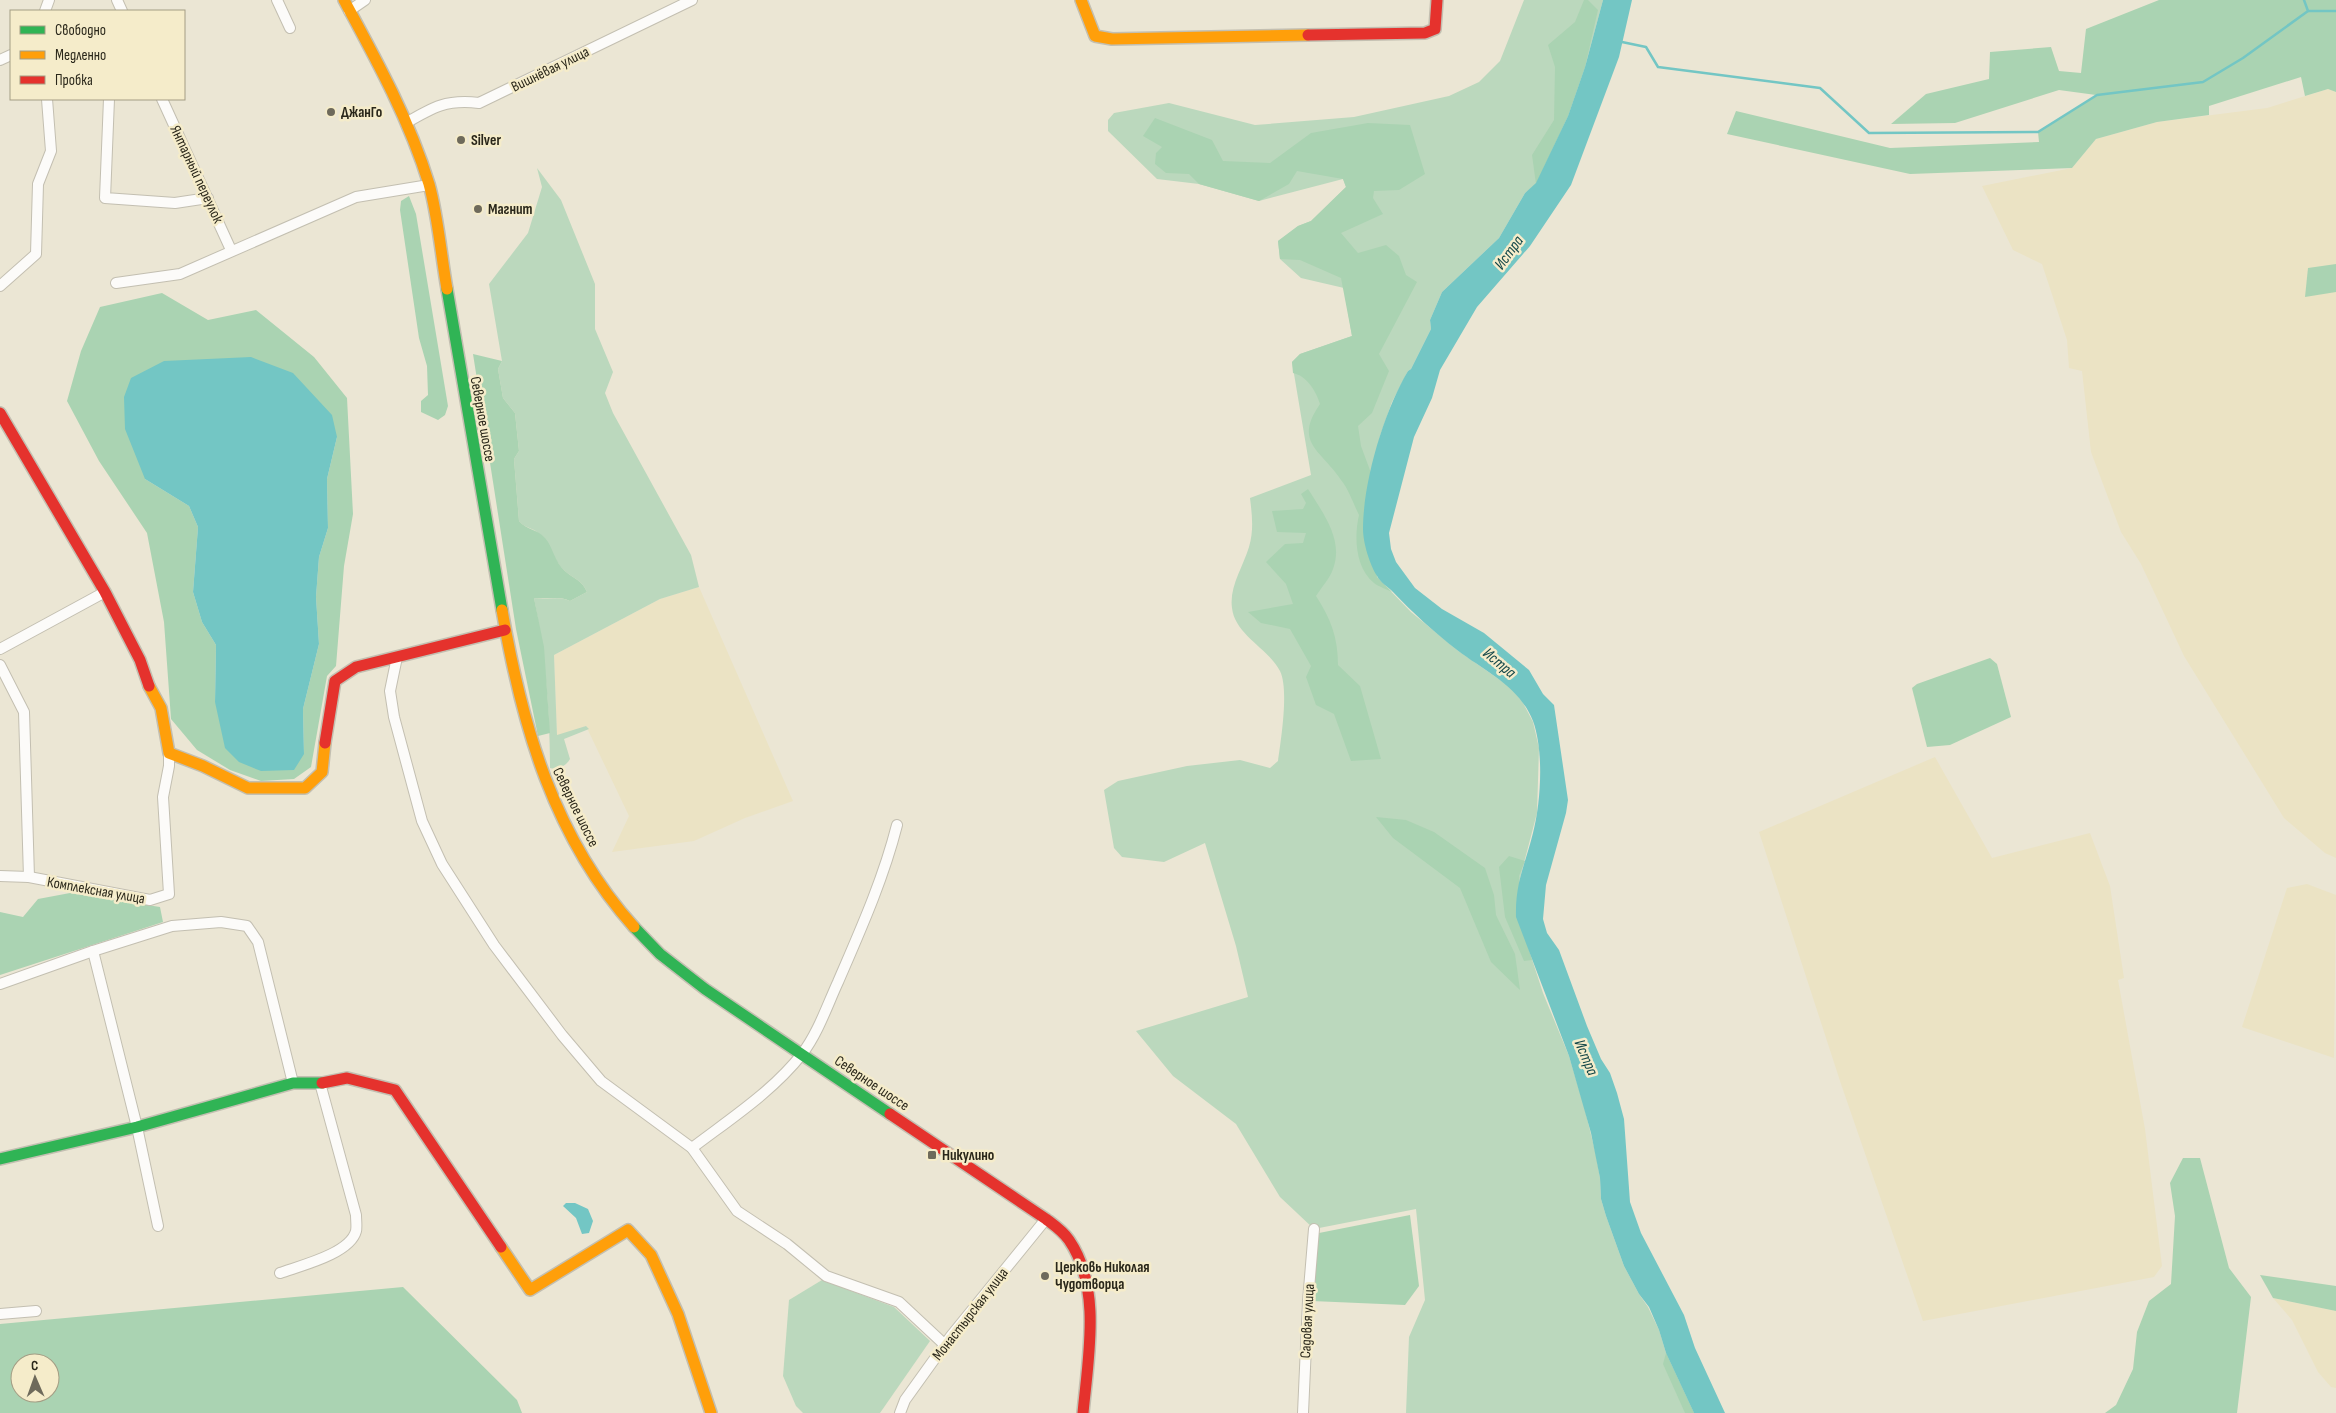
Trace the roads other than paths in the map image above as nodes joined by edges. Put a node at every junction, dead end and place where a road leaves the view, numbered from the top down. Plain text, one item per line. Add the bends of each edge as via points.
1 (277, 0) edge
2 (365, 0) edge
3 (1082, 0) edge
4 (1437, 0) edge
5 (689, 1) edge
6 (346, 5) edge
7 (290, 28) dead end
8 (47, 100) edge
9 (109, 100) edge
10 (162, 100) edge
11 (406, 123) junction
12 (429, 185) junction
13 (208, 198) junction
14 (231, 250) junction
15 (116, 283) dead end
16 (0, 286) edge
17 (0, 412) edge
18 (105, 592) junction
19 (505, 630) junction
20 (0, 649) edge
21 (397, 657) junction
22 (0, 665) edge
23 (169, 752) junction
24 (897, 826) dead end
25 (0, 876) edge
26 (29, 877) junction
27 (93, 951) junction
28 (0, 984) edge
29 (802, 1054) junction
30 (293, 1083) junction
31 (320, 1083) junction
32 (137, 1127) junction
33 (692, 1148) junction
34 (0, 1159) edge
35 (1046, 1219) junction
36 (158, 1226) dead end
37 (1314, 1229) dead end
38 (280, 1273) dead end
39 (36, 1311) dead end
40 (0, 1314) edge
41 (945, 1345) junction
42 (711, 1413) edge
43 (900, 1413) edge
44 (1083, 1413) edge
45 (1303, 1413) edge

1 - 7 street
2 - 6 street
3 - 4 street via 1095,36 1112,39 1425,33 1435,29
5 - 11 street, Вишнёвая улица via 479,103 444,103
6 - 11 street, Северное шоссе
8 - 16 street via 51,151 38,184 36,254
9 - 13 street via 105,198 175,203
10 - 13 street, Янтарный переулок
11 - 12 street, Северное шоссе
12 - 14 street via 356,196
12 - 19 street, Северное шоссе
13 - 14 street, Янтарный переулок
14 - 15 street via 180,274
17 - 18 street
18 - 20 street
18 - 23 street via 161,708
19 - 21 street
19 - 29 street, Северное шоссе via 527,727 546,782 579,850 612,900 643,937 675,967
21 - 23 street via 356,667 335,681 322,772 305,788 248,788
21 - 33 street via 390,691 394,717 422,820 442,864 494,945 601,1081
22 - 26 street via 24,712
23 - 26 street, Комплексная улица via 163,797 169,894 150,900
24 - 29 street via 860,933 819,1025
25 - 26 street, Комплексная улица
27 - 28 street
27 - 30 street via 172,926 221,922 247,926 258,942
27 - 32 street
29 - 33 street via 755,1101
29 - 35 street, Северное шоссе
30 - 31 street
30 - 32 street
31 - 38 street via 356,1216 356,1231 350,1242 335,1253
31 - 42 street via 347,1078 395,1090 530,1290 628,1230 651,1255 678,1314
32 - 34 street
32 - 36 street
33 - 41 street via 737,1212 787,1244 826,1276 899,1302
35 - 41 street, Монастырская улица
35 - 44 street, Северное шоссе via 1067,1238 1084,1269 1088,1328
37 - 45 street, Садовая улица
39 - 40 street
41 - 43 street, Монастырская улица

